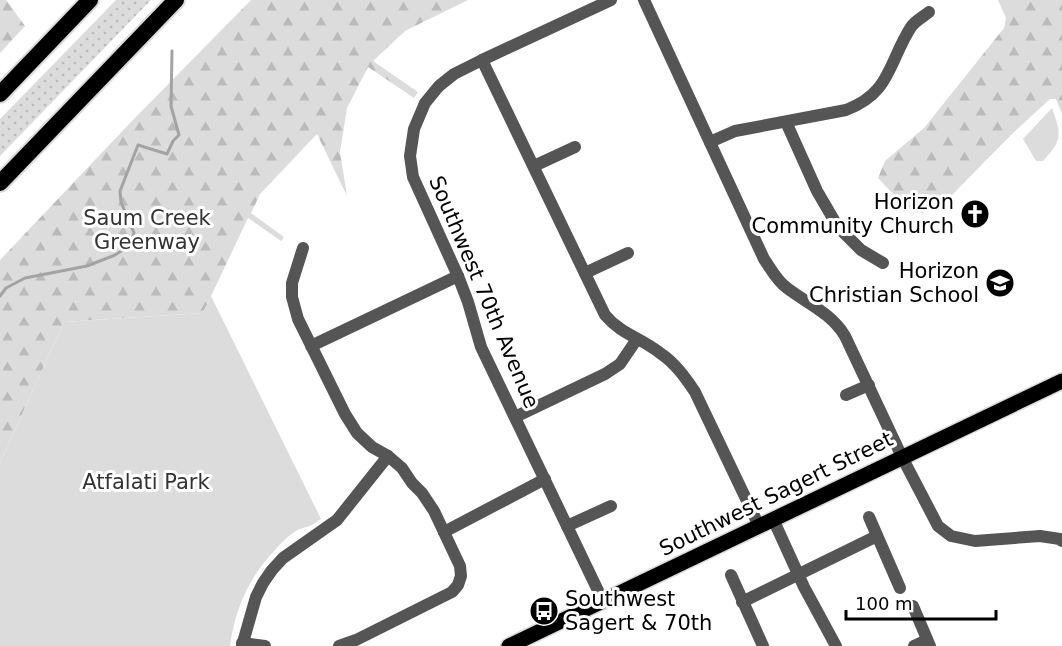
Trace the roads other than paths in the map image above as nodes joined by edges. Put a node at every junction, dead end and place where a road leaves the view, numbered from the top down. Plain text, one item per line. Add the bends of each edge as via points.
1 (88, 0) edge
2 (176, 0) edge
3 (611, 0) edge
4 (644, 0) edge
5 (929, 12) dead end
6 (482, 60) junction
7 (0, 94) edge
8 (786, 122) junction
9 (710, 142) junction
10 (575, 147) dead end
11 (534, 166) junction
12 (0, 183) edge
13 (303, 248) dead end
14 (628, 253) dead end
15 (883, 263) dead end
16 (585, 273) junction
17 (458, 276) junction
18 (637, 339) junction
19 (311, 346) junction
20 (1062, 381) edge
21 (869, 385) junction
22 (846, 395) dead end
23 (515, 417) junction
24 (388, 456) junction
25 (902, 457) junction
26 (545, 479) junction
27 (611, 506) dead end
28 (869, 517) dead end
29 (773, 519) junction
30 (567, 526) junction
31 (759, 526) junction
32 (444, 532) junction
33 (877, 536) junction
34 (1062, 541) edge
35 (799, 574) junction
36 (731, 575) dead end
37 (900, 588) dead end
38 (603, 601) junction
39 (742, 602) junction
40 (913, 606) dead end
41 (929, 643) edge
42 (242, 644) edge
43 (265, 646) edge
44 (339, 646) edge
45 (509, 646) edge
46 (763, 646) edge
47 (836, 646) edge
48 (914, 646) edge

1 - 7 highway
2 - 12 highway
3 - 6 street, Southwest 70th Avenue
4 - 9 street
5 - 8 street via 911,26 884,82 868,99 846,110
6 - 11 street
6 - 17 street, Southwest 70th Avenue via 454,74 425,103 414,129 410,156 413,177
8 - 9 street via 735,131
8 - 15 street via 817,191 838,226 861,250
9 - 21 street via 764,259 785,287 839,326
10 - 11 street
11 - 16 street
13 - 19 street via 292,283 292,297
14 - 16 street
16 - 18 street via 605,315 613,325
17 - 19 street
17 - 23 street, Southwest 70th Avenue via 481,347
18 - 23 street via 620,364
18 - 31 street via 673,363 695,392
19 - 24 street via 357,433
20 - 25 main road, Southwest Sagert Street
21 - 22 street
21 - 25 street
23 - 26 street, Southwest 70th Avenue
24 - 32 street via 422,493
24 - 42 street via 337,519 272,570 256,597
25 - 29 main road, Southwest Sagert Street
25 - 34 street via 938,526 951,536 975,541 1040,536
26 - 30 street, Southwest 70th Avenue
26 - 32 street
27 - 30 street
28 - 33 street
29 - 31 main road, Southwest Sagert Street
29 - 35 street
30 - 38 street, Southwest 70th Avenue
31 - 38 main road, Southwest Sagert Street
32 - 44 street via 460,566 461,576 452,592
33 - 35 street
33 - 37 street
35 - 39 street
35 - 47 street
36 - 39 street
38 - 45 main road, Southwest Sagert Street
39 - 46 street
40 - 41 street
41 - 48 street
42 - 43 street

